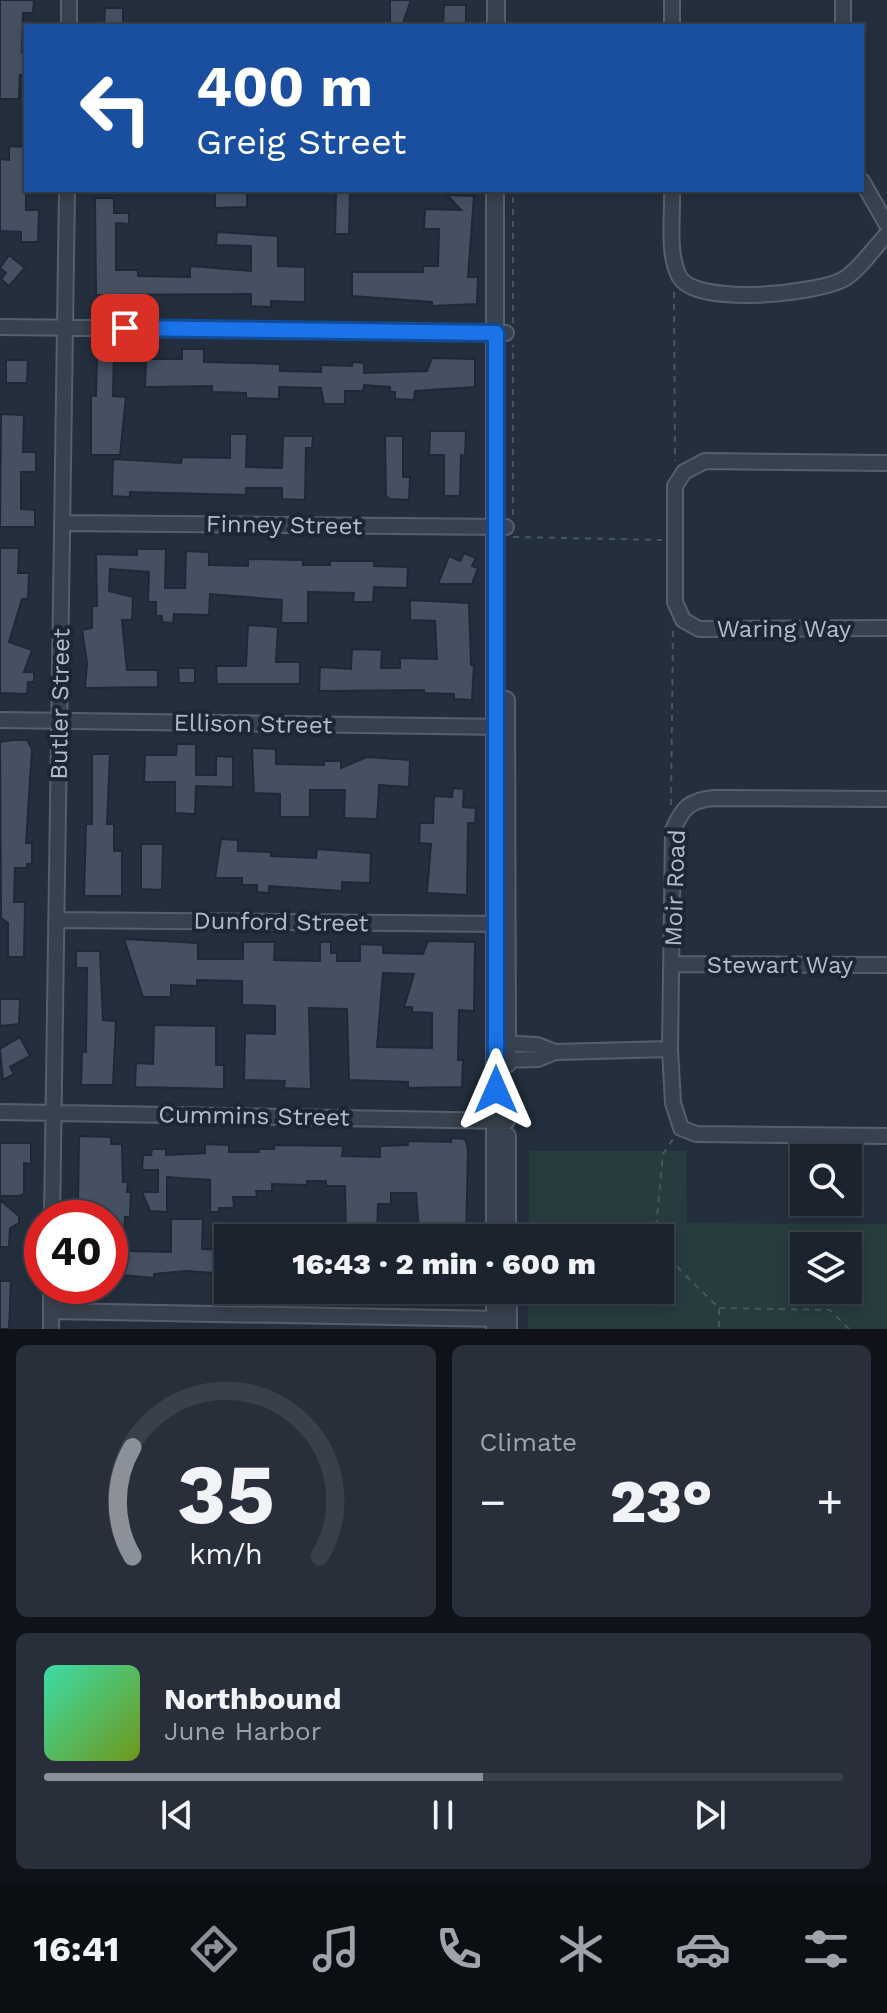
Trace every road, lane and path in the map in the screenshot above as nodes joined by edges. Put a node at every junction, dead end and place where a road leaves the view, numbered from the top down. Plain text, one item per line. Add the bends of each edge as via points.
1 (69, 0) edge
2 (496, 0) edge
3 (505, 0) edge
4 (672, 0) edge
5 (843, 0) edge
6 (69, 24) edge
7 (496, 24) edge
8 (505, 24) edge
9 (672, 24) edge
10 (843, 24) edge
11 (864, 185) edge
12 (67, 192) edge
13 (495, 192) edge
14 (505, 192) edge
15 (513, 192) edge
16 (672, 192) edge
17 (887, 225) edge
18 (887, 234) edge
19 (674, 290) dead end
20 (0, 327) edge
21 (64, 328) junction
22 (501, 333) junction
23 (887, 463) edge
24 (675, 486) junction
25 (63, 523) junction
26 (507, 529) junction
27 (675, 540) junction
28 (678, 623) junction
29 (887, 628) edge
30 (0, 720) edge
31 (59, 721) junction
32 (501, 727) junction
33 (887, 799) edge
34 (673, 830) junction
35 (56, 920) junction
36 (501, 924) junction
37 (672, 964) junction
38 (887, 965) edge
39 (670, 1049) junction
40 (502, 1052) junction
41 (0, 1112) edge
42 (52, 1113) junction
43 (502, 1121) junction
44 (681, 1128) junction
45 (887, 1136) edge
46 (52, 1200) edge
47 (496, 1224) edge
48 (506, 1224) edge
49 (656, 1224) edge
50 (674, 1264) edge
51 (51, 1304) edge
52 (497, 1304) edge
53 (508, 1304) edge
54 (719, 1308) junction
55 (51, 1311) junction
56 (501, 1324) edge
57 (51, 1329) edge
58 (719, 1329) edge
59 (849, 1329) edge

1 - 6 street
2 - 7 street
3 - 8 street
4 - 9 street
5 - 10 street
11 - 17 street
12 - 21 street, Butler Street
13 - 22 street
14 - 22 street
15 - 26 path
16 - 18 street via 674,260 680,279 694,289 798,294 825,288 847,277
19 - 24 path
20 - 21 street
21 - 22 street
21 - 25 street, Butler Street
22 - 26 street
23 - 24 street via 705,461 684,472
24 - 27 street
25 - 26 street, Finney Street
25 - 31 street, Butler Street
26 - 27 path
26 - 32 street
27 - 28 street
28 - 29 street, Waring Way via 699,629
28 - 34 path via 670,765
30 - 31 street, Ellison Street
31 - 32 street, Ellison Street
31 - 35 street, Butler Street
32 - 36 street
33 - 34 street, Moir Road via 699,799 681,809
34 - 37 street, Moir Road
35 - 36 street, Dunford Street
35 - 42 street, Butler Street
36 - 40 street
37 - 38 street, Stewart Way
37 - 39 street, Moir Road
39 - 40 street via 555,1052 537,1045
39 - 44 street, Moir Road via 673,1103
40 - 43 street
41 - 42 street, Cummins Street
42 - 43 street, Cummins Street
42 - 46 street, Butler Street
43 - 47 street
43 - 48 street
44 - 45 street via 696,1134
44 - 49 path via 663,1154
50 - 54 path
51 - 55 street
52 - 56 street
53 - 56 street
54 - 58 path
54 - 59 path via 830,1310
55 - 56 street
55 - 57 street

